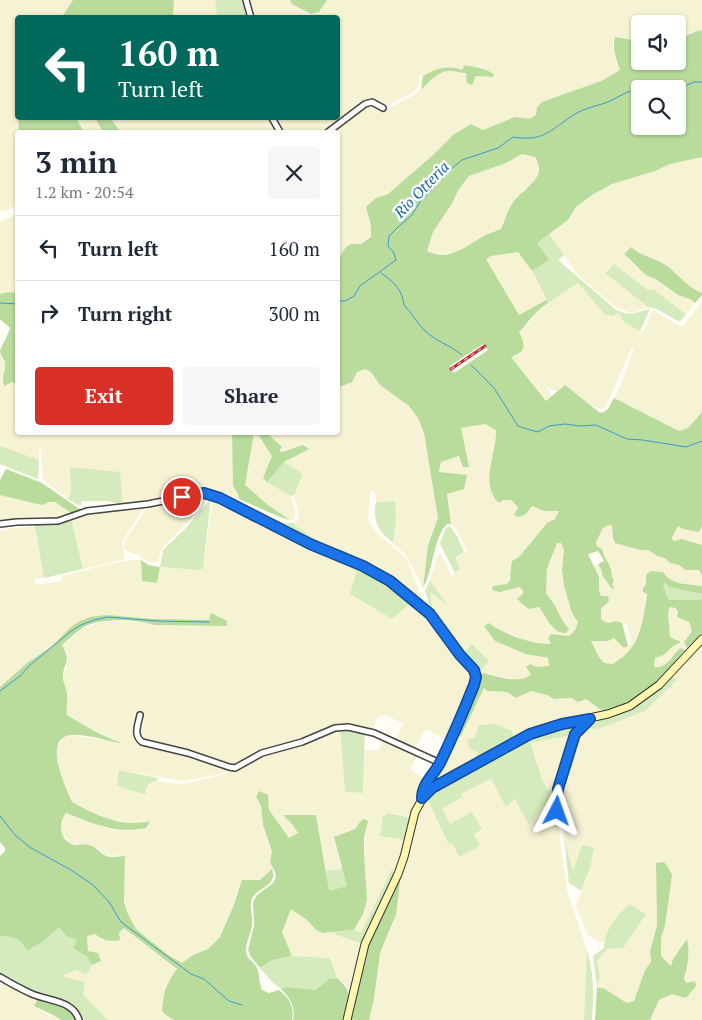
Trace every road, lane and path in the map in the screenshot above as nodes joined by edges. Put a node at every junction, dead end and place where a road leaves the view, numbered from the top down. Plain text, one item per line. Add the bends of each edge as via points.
1 (246, 0) edge
2 (250, 15) edge
3 (383, 108) dead end
4 (331, 130) edge
5 (0, 524) edge
6 (702, 639) edge
7 (140, 716) dead end
8 (590, 719) junction
9 (440, 763) junction
10 (422, 798) junction
11 (557, 811) dead end
12 (0, 977) edge
13 (79, 1020) edge
14 (347, 1020) edge

1 - 2 street
3 - 4 street via 372,102 365,104
5 - 9 street via 58,520 88,511 208,493 327,552 368,568 429,612 475,672 474,685
6 - 8 main road via 646,696 620,710
7 - 9 street via 136,734 142,742 231,768 264,753 345,727 374,733
8 - 10 main road via 524,737 432,788
8 - 11 street via 575,734 558,789
9 - 10 street via 426,783
10 - 14 main road via 415,812 400,871 365,944
12 - 13 street via 32,994 66,1005 76,1012

